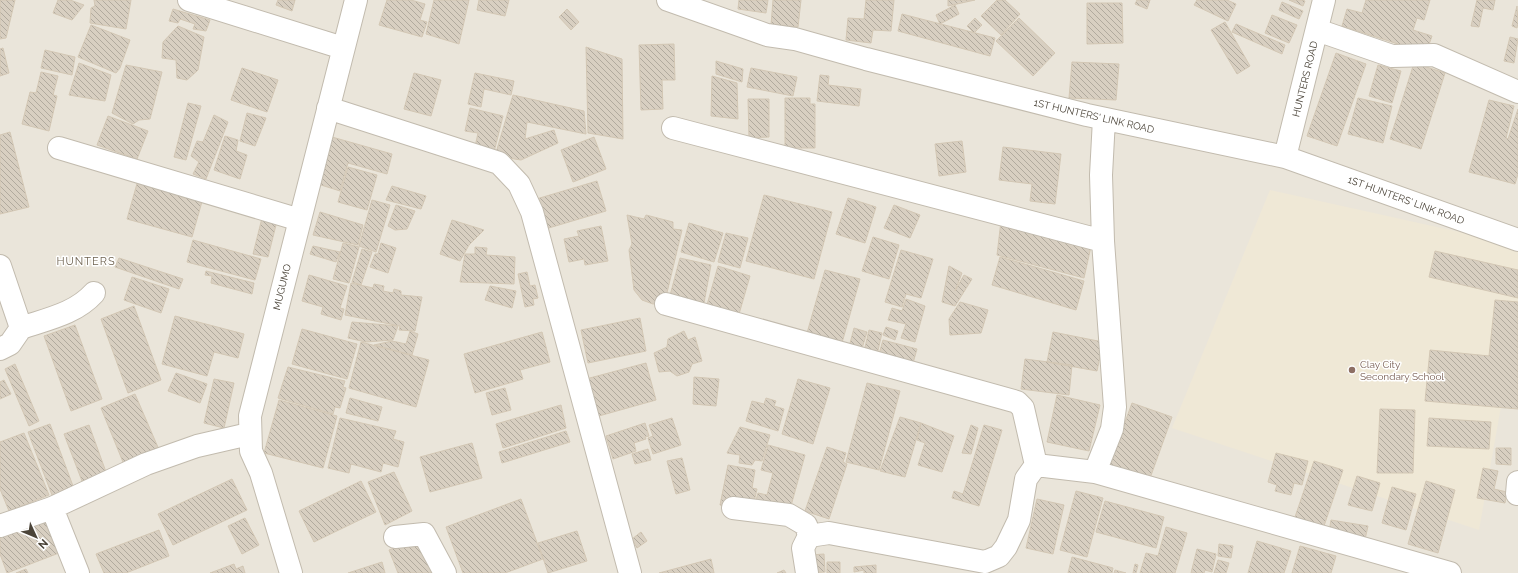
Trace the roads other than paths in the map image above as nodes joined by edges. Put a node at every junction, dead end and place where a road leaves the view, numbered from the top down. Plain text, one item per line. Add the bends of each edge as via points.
1 (189, 0) edge
2 (356, 0) edge
3 (668, 0) edge
4 (1324, 0) edge
5 (1317, 30) junction
6 (343, 48) junction
7 (1518, 92) edge
8 (328, 108) junction
9 (1104, 119) junction
10 (673, 128) dead end
11 (59, 148) dead end
12 (1284, 157) junction
13 (300, 220) junction
14 (1518, 240) edge
15 (1103, 241) junction
16 (0, 266) edge
17 (94, 293) dead end
18 (666, 304) dead end
19 (21, 328) junction
20 (0, 348) edge
21 (249, 434) junction
22 (1036, 464) junction
23 (1095, 472) junction
24 (52, 508) junction
25 (733, 508) dead end
26 (0, 526) edge
27 (809, 536) junction
28 (395, 537) dead end
29 (1001, 564) edge
30 (78, 573) edge
31 (291, 573) edge
32 (445, 573) edge
33 (630, 573) edge
34 (807, 573) edge
35 (1450, 573) edge

1 - 6 street
2 - 6 street, MUGUMO
3 - 9 street, 1ST HUNTERS' LINK ROAD via 767,35 795,39
4 - 5 street, HUNTERS ROAD
5 - 7 street via 1392,56 1434,55
5 - 12 street, HUNTERS ROAD
6 - 8 street, MUGUMO
8 - 13 street, MUGUMO
8 - 33 street via 499,163 519,184 532,212
9 - 12 street, 1ST HUNTERS' LINK ROAD
9 - 15 street via 1101,175
10 - 15 street
11 - 13 street
12 - 14 street, 1ST HUNTERS' LINK ROAD
13 - 21 street, MUGUMO via 250,416
15 - 23 street via 1115,407 1112,429
16 - 19 street
17 - 19 street via 76,309
18 - 22 street via 1017,402 1023,408
19 - 20 street via 10,344
21 - 24 street via 197,446 146,464
21 - 31 street, MUGUMO via 251,451 261,472
22 - 23 street
22 - 29 street via 1026,479 1018,520
23 - 35 street
24 - 26 street
24 - 30 street
25 - 27 street via 789,515 806,525
27 - 29 street via 829,532
27 - 34 street via 803,548
28 - 32 street via 424,534

